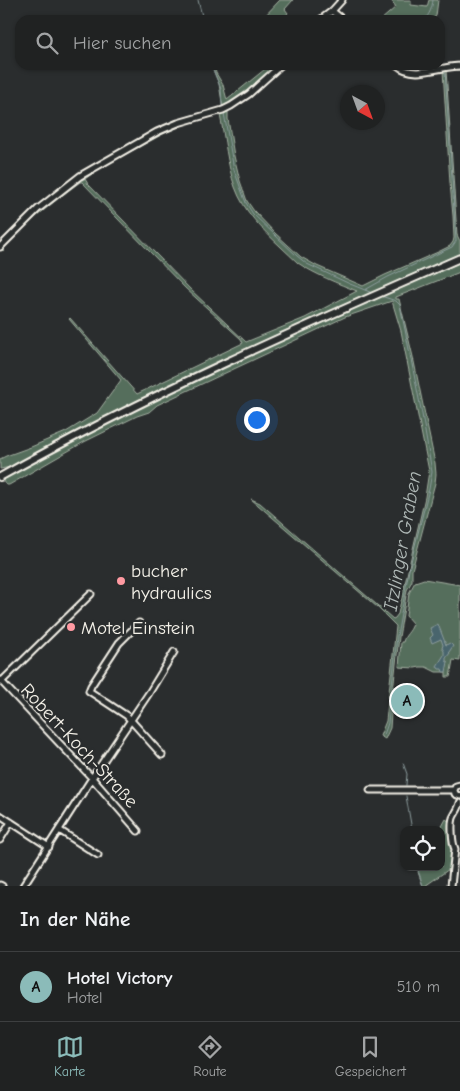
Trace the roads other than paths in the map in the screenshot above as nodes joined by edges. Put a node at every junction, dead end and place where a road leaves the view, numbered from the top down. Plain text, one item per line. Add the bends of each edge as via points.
1 (342, 0) edge
2 (332, 11) junction
3 (327, 15) edge
4 (336, 15) edge
5 (460, 66) edge
6 (445, 67) edge
7 (275, 70) edge
8 (406, 70) edge
9 (431, 70) edge
10 (0, 248) edge
11 (460, 258) edge
12 (2, 476) edge
13 (92, 594) dead end
14 (139, 623) dead end
15 (174, 652) dead end
16 (1, 681) edge
17 (131, 720) junction
18 (162, 755) dead end
19 (92, 778) junction
20 (460, 785) edge
21 (370, 790) dead end
22 (454, 790) junction
23 (460, 799) edge
24 (0, 815) edge
25 (11, 822) junction
26 (59, 830) junction
27 (138, 830) dead end
28 (0, 840) edge
29 (49, 847) junction
30 (98, 855) dead end
31 (24, 886) edge
32 (451, 886) edge

1 - 2 street
2 - 3 street
2 - 4 street
5 - 6 street
7 - 10 street via 231,106 157,132 80,176 38,209
8 - 9 street
11 - 12 main road via 251,350
13 - 16 street
14 - 17 street via 119,643 90,689
15 - 17 street
16 - 19 street, Robert-Koch-Straße
17 - 18 street
17 - 19 street
19 - 26 street
19 - 27 street, Robert-Koch-Straße
20 - 22 street
21 - 22 street
22 - 23 street
23 - 32 street via 452,820 455,849
24 - 25 street
25 - 28 street
25 - 29 street
26 - 29 street
26 - 30 street
29 - 31 street

